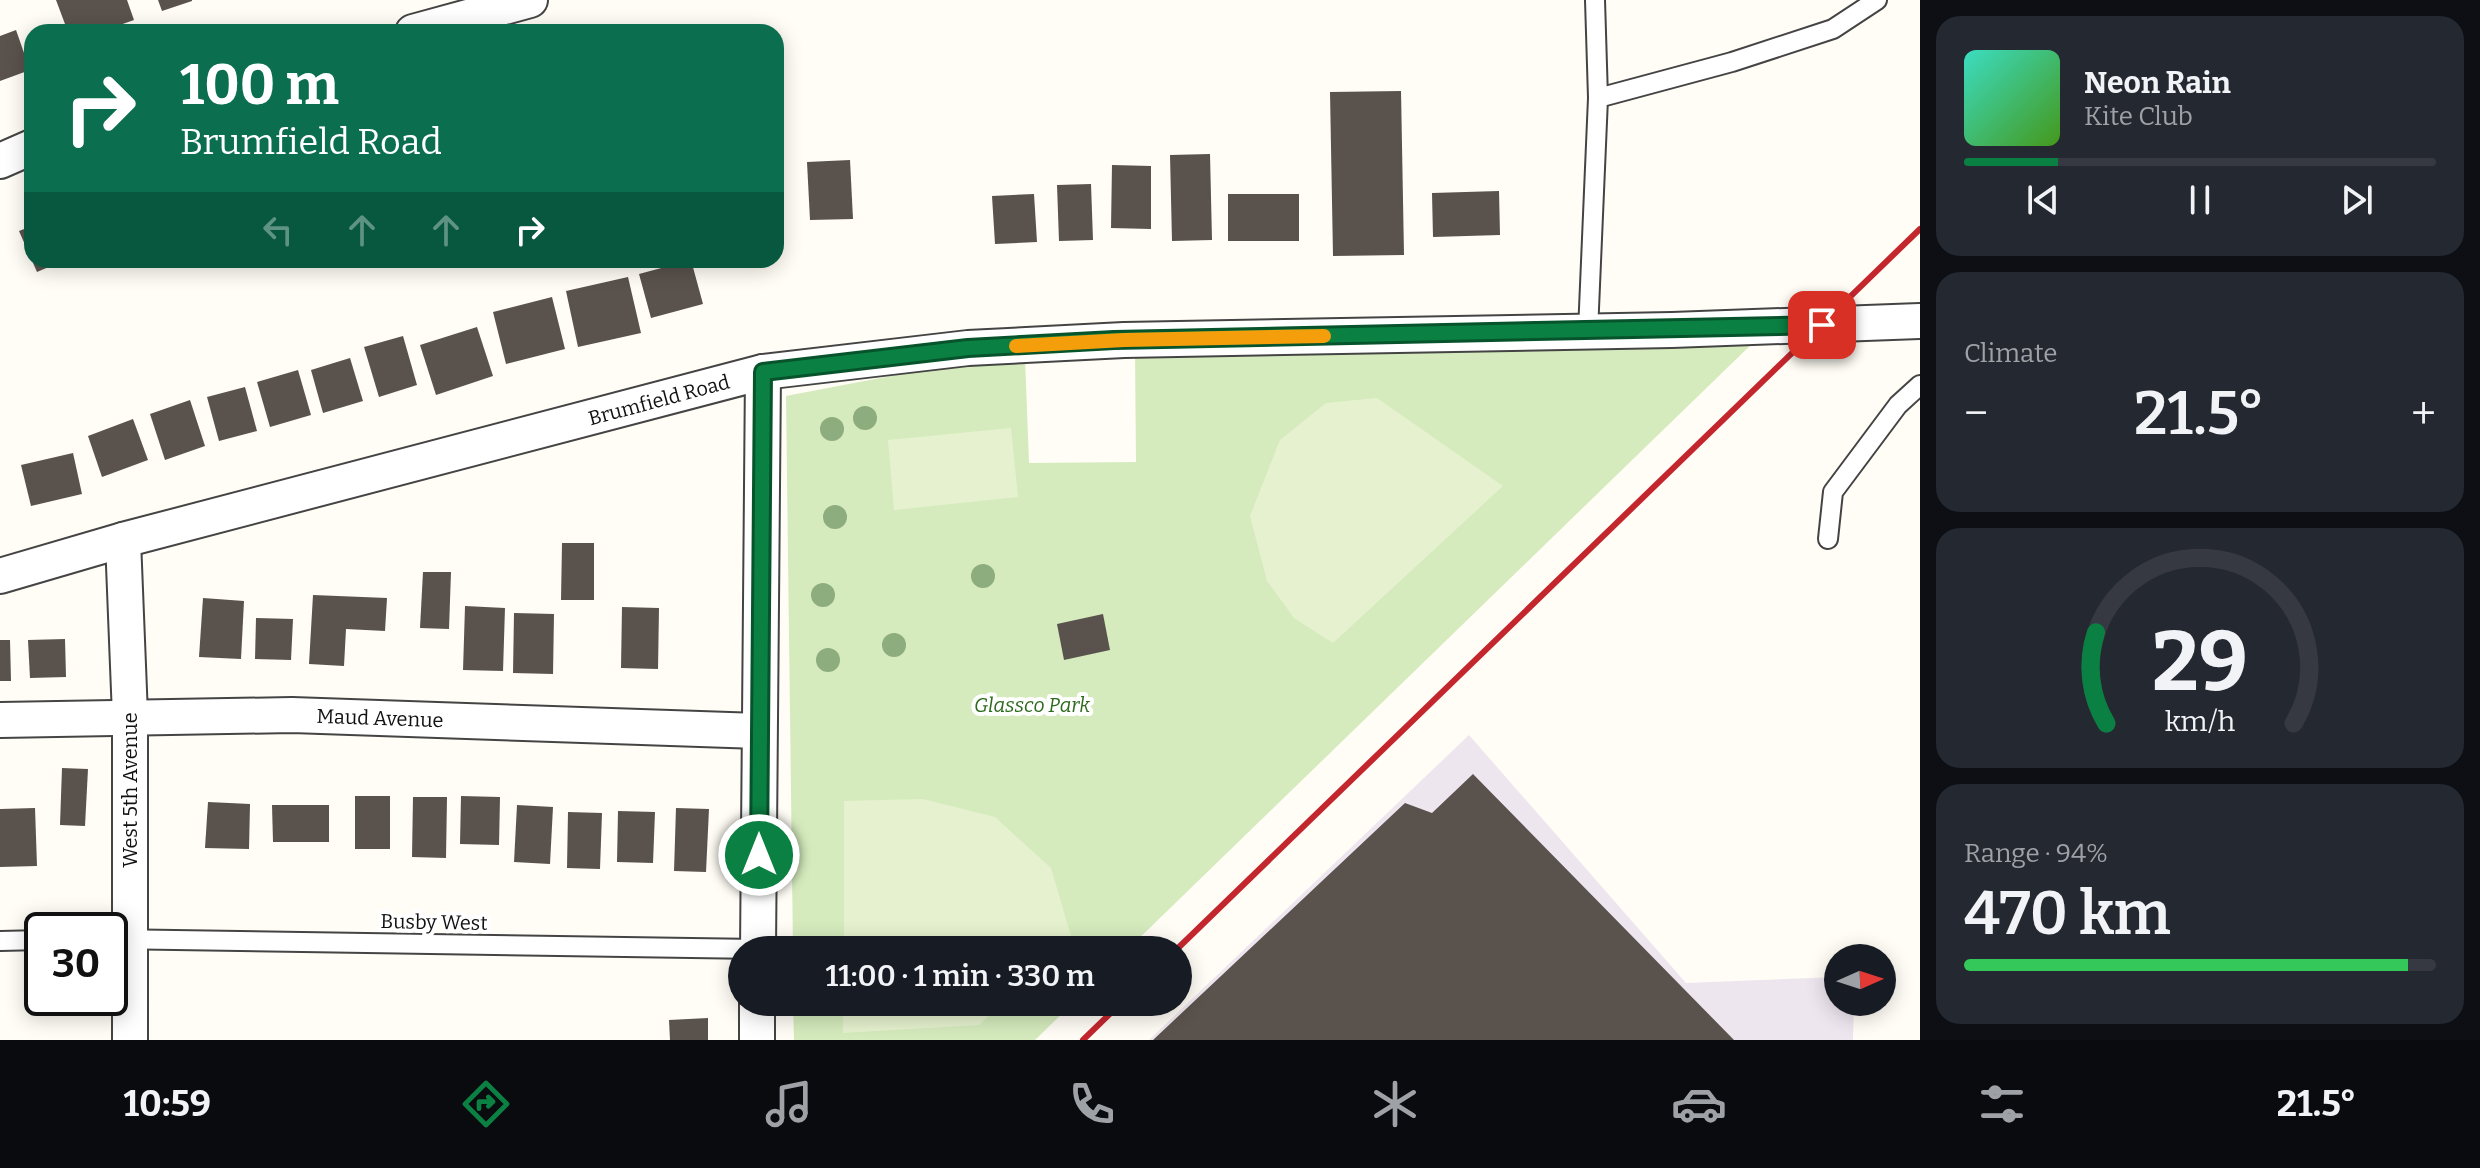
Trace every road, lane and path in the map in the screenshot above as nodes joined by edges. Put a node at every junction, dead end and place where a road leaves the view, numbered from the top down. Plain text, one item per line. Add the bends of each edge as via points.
1 (530, 0) edge
2 (1595, 0) edge
3 (1877, 0) edge
4 (442, 24) edge
5 (1598, 98) junction
6 (24, 150) edge
7 (0, 161) edge
8 (1920, 321) edge
9 (1588, 332) junction
10 (763, 372) junction
11 (1920, 385) edge
12 (1828, 539) dead end
13 (123, 540) junction
14 (0, 576) edge
15 (130, 716) junction
16 (0, 720) edge
17 (759, 731) junction
18 (121, 912) edge
19 (758, 936) edge
20 (128, 939) edge
21 (24, 940) edge
22 (0, 941) edge
23 (728, 949) edge
24 (128, 1016) edge
25 (757, 1016) edge
26 (130, 1040) edge
27 (757, 1040) edge

1 - 4 street
2 - 5 lane
3 - 5 lane via 1833,29
5 - 9 lane
6 - 7 street
8 - 9 street, Brumfield Road
9 - 10 street, Brumfield Road via 1114,340 968,348
10 - 13 street, Brumfield Road
10 - 17 street
11 - 12 lane via 1898,405 1833,492
13 - 14 street, Brumfield Road
13 - 15 street, West 5th Avenue
15 - 16 street, Maud Avenue
15 - 17 street, Maud Avenue via 292,715
15 - 18 street, West 5th Avenue
17 - 19 street
20 - 23 lane, Busby West
21 - 22 lane
24 - 26 street, West 5th Avenue
25 - 27 street

